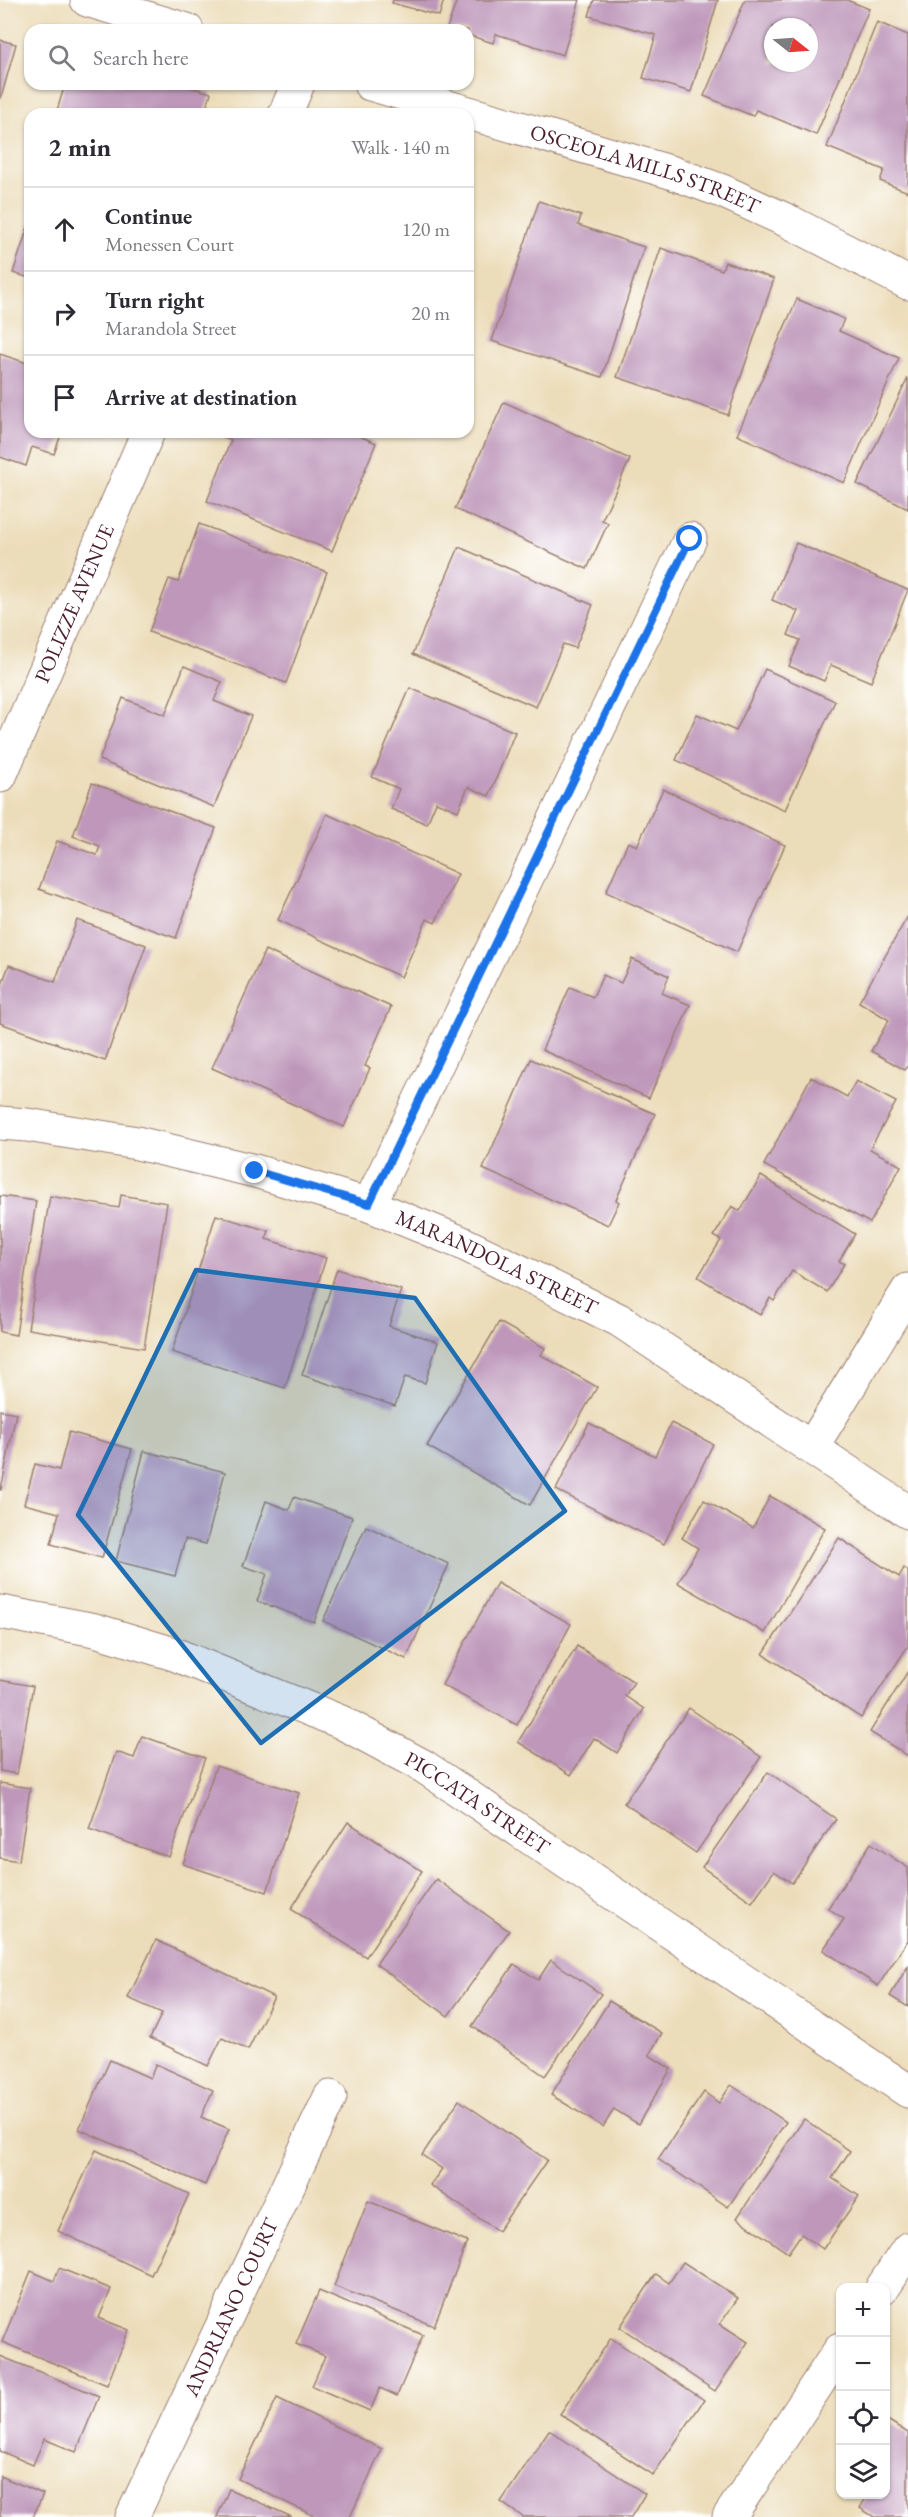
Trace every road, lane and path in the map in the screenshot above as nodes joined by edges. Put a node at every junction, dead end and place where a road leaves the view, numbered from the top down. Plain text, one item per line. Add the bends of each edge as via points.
1 (87, 0) edge
2 (167, 24) edge
3 (295, 90) edge
4 (390, 90) edge
5 (288, 108) edge
6 (450, 108) edge
7 (474, 115) edge
8 (908, 283) edge
9 (145, 438) edge
10 (690, 539) dead end
11 (0, 776) edge
12 (0, 1123) edge
13 (369, 1204) junction
14 (908, 1290) edge
15 (812, 1447) junction
16 (908, 1512) edge
17 (0, 1612) edge
18 (908, 2091) edge
19 (330, 2097) dead end
20 (908, 2249) edge
21 (885, 2283) edge
22 (836, 2356) edge
23 (132, 2517) edge
24 (729, 2517) edge

1 - 2 street
3 - 5 street
4 - 6 street, OSCEOLA MILLS STREET
7 - 8 street, OSCEOLA MILLS STREET via 670,172 722,191
9 - 11 street, POLIZZE AVENUE
10 - 13 street
12 - 13 street, MARANDOLA STREET via 137,1143
13 - 15 street, MARANDOLA STREET via 460,1242 619,1320
14 - 15 street
15 - 16 street, MARANDOLA STREET
17 - 18 street, PICCATA STREET via 95,1630 174,1654 341,1722 423,1766
19 - 23 street, ANDRIANO COURT
20 - 21 street
22 - 24 street

